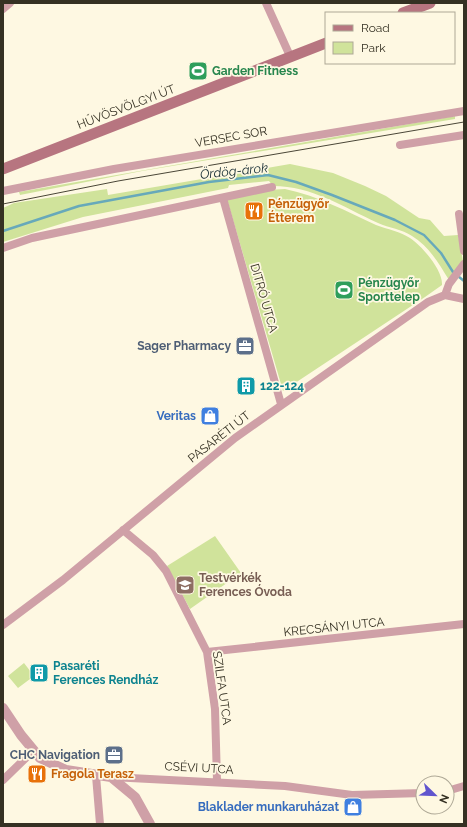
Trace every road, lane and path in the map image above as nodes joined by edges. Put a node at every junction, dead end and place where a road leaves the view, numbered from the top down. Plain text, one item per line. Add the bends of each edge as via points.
1 (10, 3) edge
2 (266, 3) edge
3 (430, 3) edge
4 (3, 9) edge
5 (408, 9) edge
6 (325, 43) edge
7 (290, 56) junction
8 (464, 111) edge
9 (464, 135) edge
10 (400, 146) dead end
11 (3, 169) edge
12 (272, 187) dead end
13 (3, 191) edge
14 (223, 198) junction
15 (459, 214) dead end
16 (3, 248) edge
17 (464, 251) edge
18 (464, 264) edge
19 (445, 295) junction
20 (464, 299) edge
21 (281, 404) junction
22 (123, 530) junction
23 (464, 624) edge
24 (3, 626) edge
25 (207, 652) junction
26 (3, 708) edge
27 (33, 751) junction
28 (96, 776) junction
29 (111, 777) junction
30 (3, 780) edge
31 (217, 781) junction
32 (415, 793) edge
33 (100, 824) edge
34 (150, 824) edge

1 - 4 street
2 - 7 street
3 - 5 main road
6 - 7 main road, HŰVÖSVÖLGYI ÚT
7 - 11 main road, HŰVÖSVÖLGYI ÚT
8 - 13 street, VERSEC SOR via 114,169
9 - 10 street
12 - 14 street
14 - 16 street via 32,238
14 - 21 street, DITRÓ UTCA
15 - 17 street
18 - 19 street via 449,284
19 - 20 street
19 - 21 street, PASARÉTI ÚT via 428,302
21 - 22 street, PASARÉTI ÚT via 235,438
22 - 24 street, PASARÉTI ÚT
22 - 25 street, SZILFA UTCA via 153,555 166,571
23 - 25 street, KRECSÁNYI UTCA
25 - 31 street, SZILFA UTCA via 215,709
26 - 27 street, CSÉVI UTCA
27 - 28 street, CSÉVI UTCA via 57,767
27 - 30 street
28 - 29 street, CSÉVI UTCA
28 - 33 street
29 - 31 street, CSÉVI UTCA
29 - 34 street via 136,796
31 - 32 street, CSÉVI UTCA via 285,786 352,795

